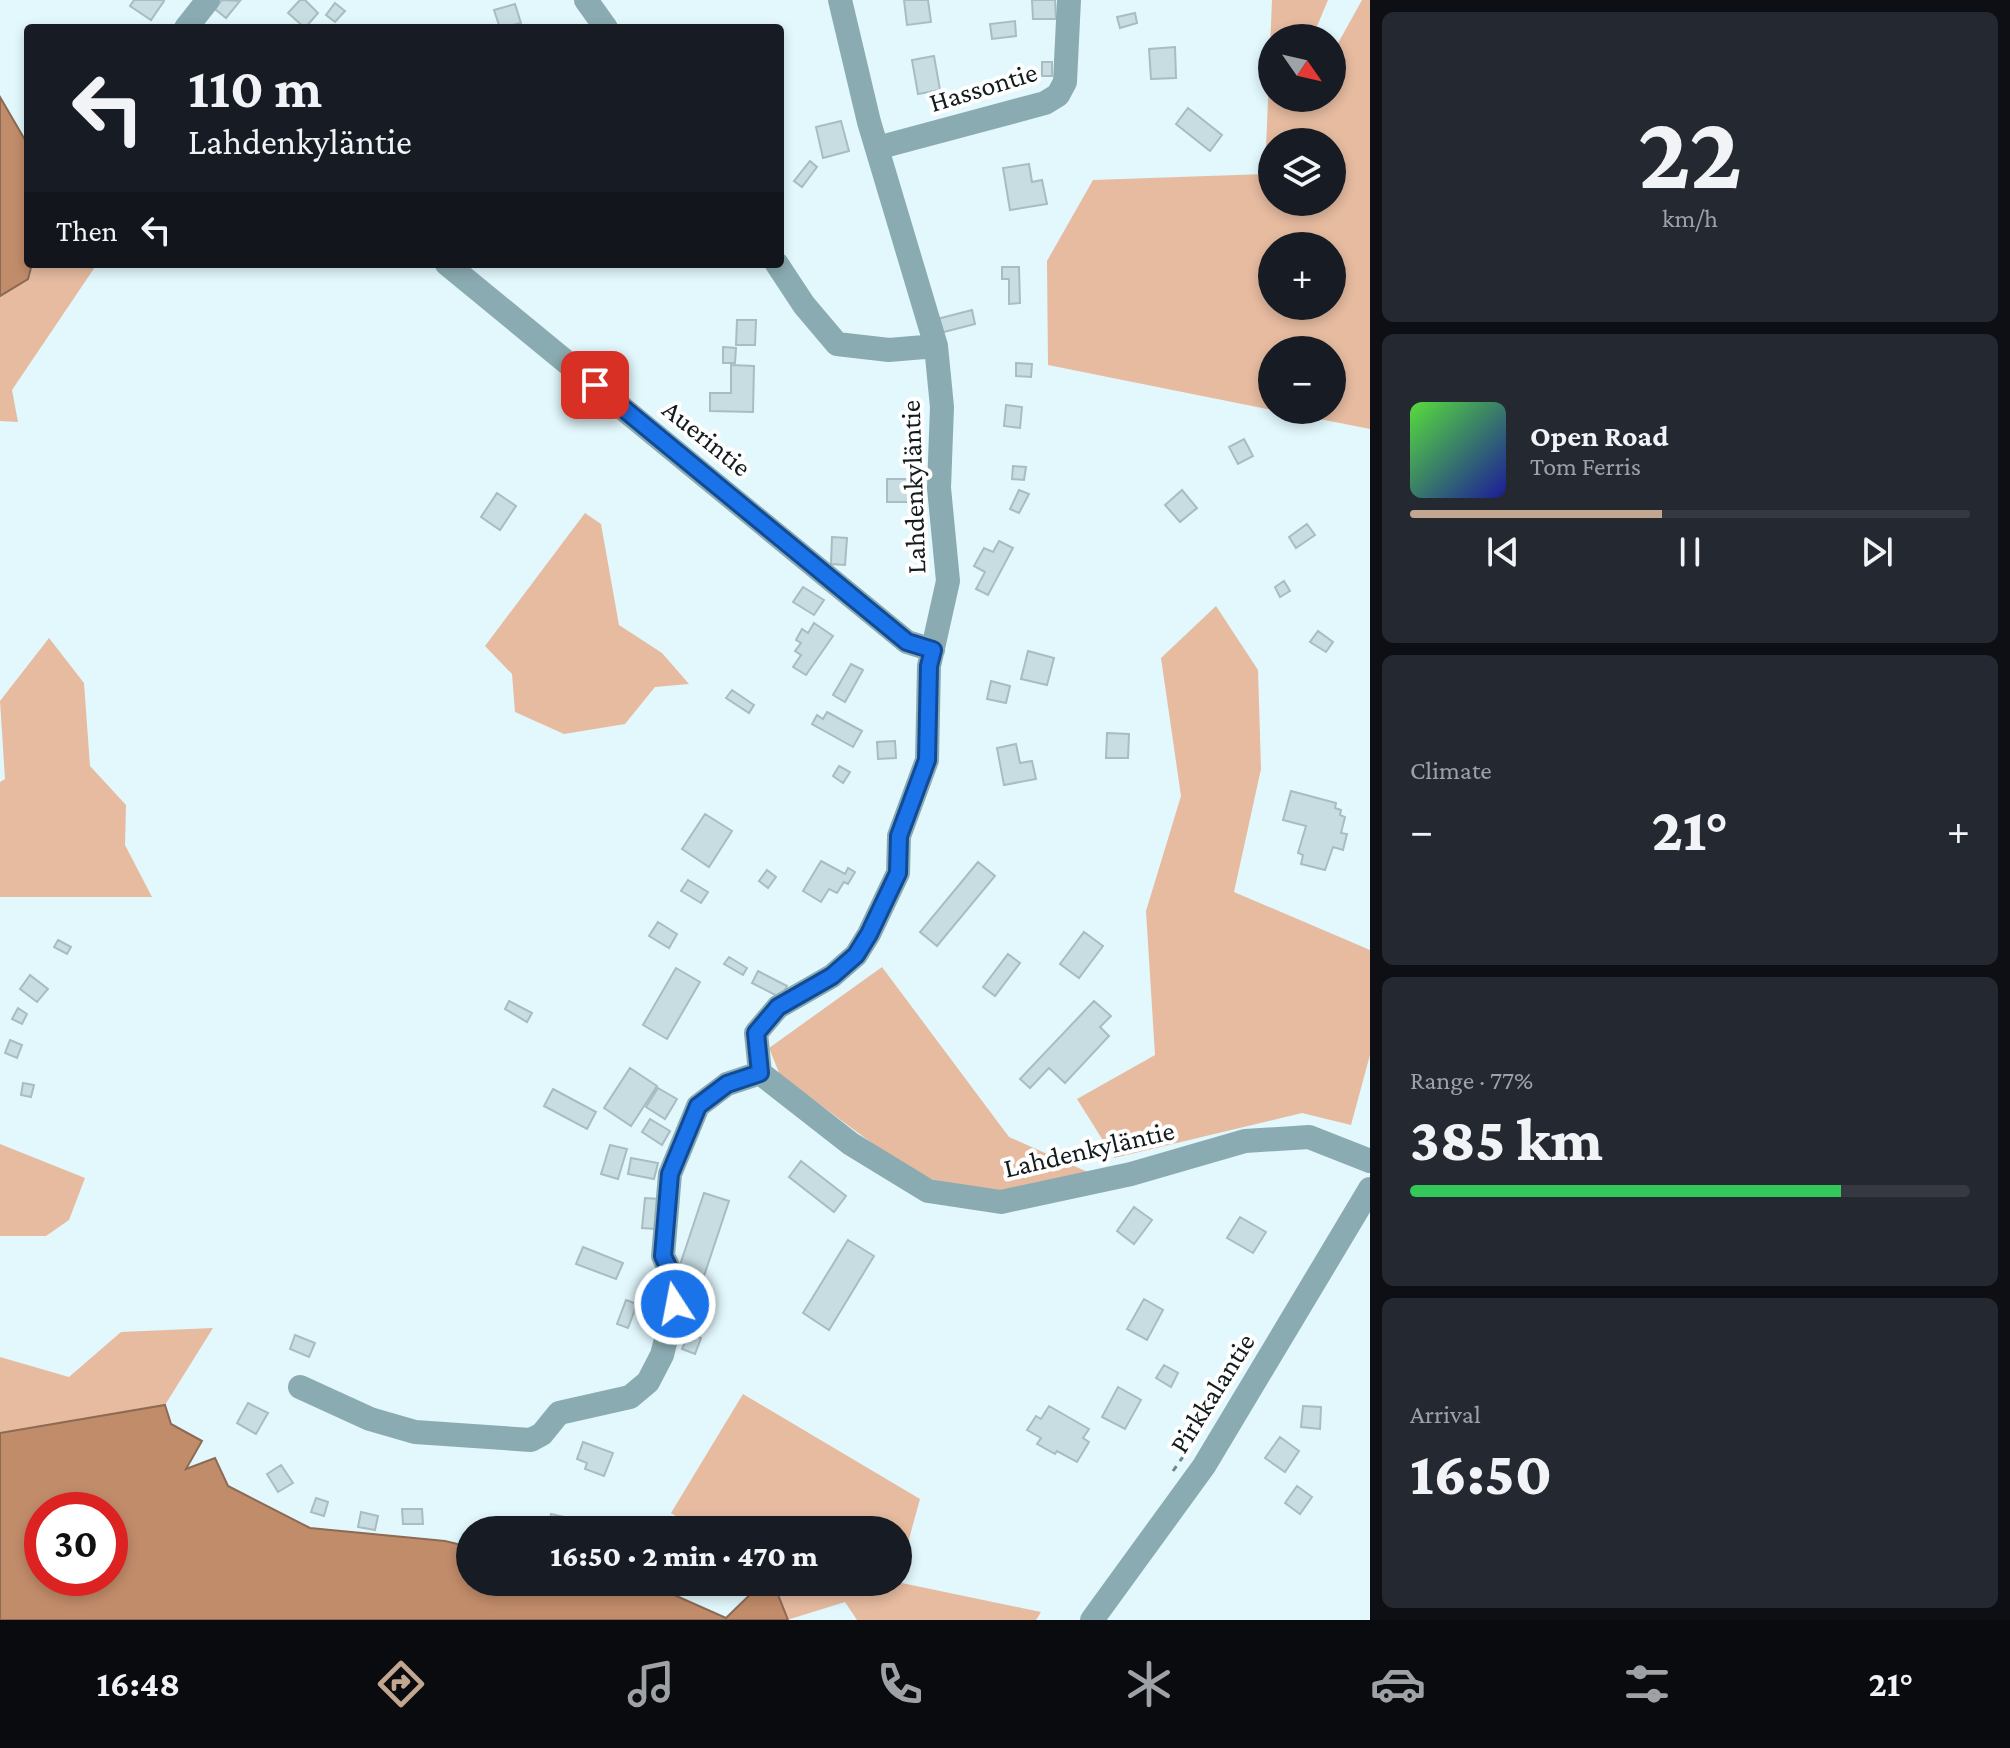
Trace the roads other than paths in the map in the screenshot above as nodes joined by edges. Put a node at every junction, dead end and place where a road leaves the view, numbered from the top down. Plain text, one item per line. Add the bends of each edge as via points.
1 (208, 0) edge
2 (586, 0) edge
3 (840, 0) edge
4 (1069, 0) edge
5 (189, 24) edge
6 (603, 24) edge
7 (877, 148) junction
8 (452, 268) edge
9 (780, 268) edge
10 (936, 346) junction
11 (933, 650) junction
12 (760, 1073) junction
13 (1370, 1161) edge
14 (1369, 1194) edge
15 (300, 1387) dead end
16 (1092, 1620) edge

1 - 5 street
2 - 6 street
3 - 7 street, Lahdenkyläntie
4 - 7 street, Hassontie via 1065,82 1058,95 1045,103
7 - 10 street, Lahdenkyläntie
8 - 11 street, Auerintie via 907,642
9 - 10 street via 837,344 889,350
10 - 11 street, Lahdenkyläntie via 942,407 939,488 948,581
11 - 12 street, Lahdenkyläntie via 927,760 899,836 898,873 856,955 832,976 778,1007 756,1033
12 - 13 street, Lahdenkyläntie via 851,1144 928,1191 1001,1202 1131,1174 1245,1141 1309,1137
12 - 15 street via 727,1084 698,1106 670,1174 663,1256 675,1281 675,1304 662,1355 648,1382 630,1397 559,1413 531,1440 415,1432 370,1419
14 - 16 street, Pirkkalantie via 1204,1466

